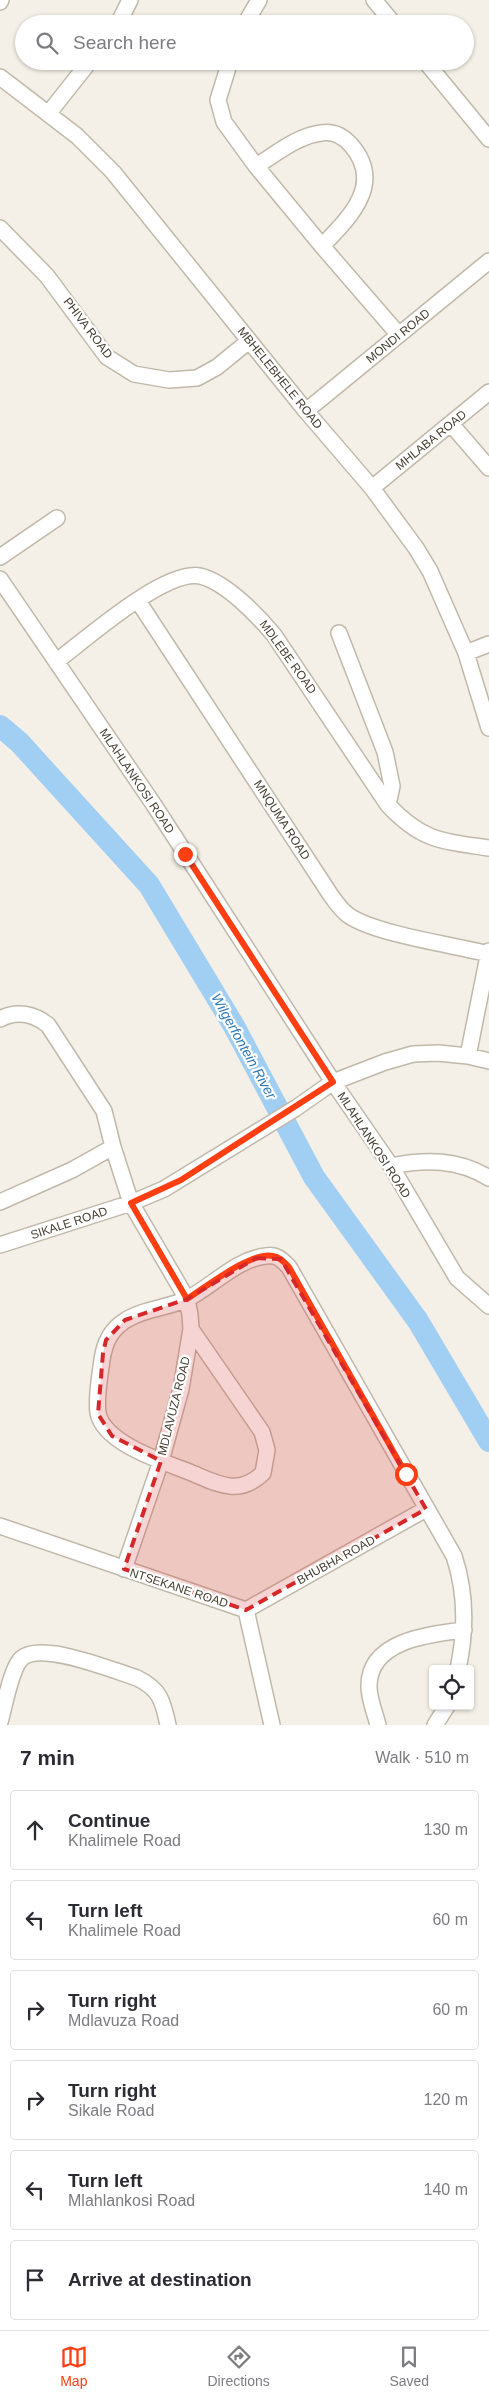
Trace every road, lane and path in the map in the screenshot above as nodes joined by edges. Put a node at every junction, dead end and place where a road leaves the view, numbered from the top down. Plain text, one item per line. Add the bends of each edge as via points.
1 (130, 0) edge
2 (259, 0) edge
3 (374, 0) edge
4 (122, 15) edge
5 (250, 15) edge
6 (386, 15) edge
7 (83, 70) edge
8 (227, 70) edge
9 (432, 70) edge
10 (0, 77) edge
11 (48, 114) junction
12 (489, 139) edge
13 (256, 166) junction
14 (0, 228) edge
15 (322, 246) junction
16 (489, 261) edge
17 (399, 335) junction
18 (249, 341) junction
19 (489, 392) edge
20 (306, 411) junction
21 (451, 424) junction
22 (489, 468) edge
23 (372, 488) junction
24 (57, 518) dead end
25 (0, 557) edge
26 (0, 579) edge
27 (138, 601) junction
28 (339, 633) dead end
29 (489, 644) edge
30 (466, 653) junction
31 (57, 661) junction
32 (489, 728) edge
33 (388, 805) junction
34 (489, 848) edge
35 (489, 953) edge
36 (0, 1019) edge
37 (468, 1056) junction
38 (489, 1061) edge
39 (333, 1082) junction
40 (113, 1147) junction
41 (391, 1166) junction
42 (489, 1178) edge
43 (0, 1202) edge
44 (131, 1203) junction
45 (0, 1245) edge
46 (187, 1299) junction
47 (489, 1306) edge
48 (191, 1329) junction
49 (161, 1461) junction
50 (426, 1509) junction
51 (0, 1526) edge
52 (124, 1569) junction
53 (246, 1610) junction
54 (464, 1630) junction
55 (459, 1665) edge
56 (444, 1710) edge
57 (0, 1722) edge
58 (168, 1725) edge
59 (272, 1725) edge
60 (378, 1725) edge
61 (435, 1725) edge

1 - 4 street
2 - 5 street
3 - 6 street
7 - 11 street
8 - 13 street via 220,88 219,110
9 - 12 street
10 - 11 street, MBHELEBHELE ROAD
11 - 18 street, MBHELEBHELE ROAD via 77,136 113,172
13 - 15 street
13 - 15 street via 300,140 323,132 340,136 353,148 365,172 360,201 350,218
14 - 18 street, PHIVA ROAD via 47,276 107,357 134,374 170,380 197,378
15 - 17 street
16 - 17 street, MONDI ROAD
17 - 20 street, MONDI ROAD
18 - 20 street, MBHELEBHELE ROAD
19 - 21 street, MHLABA ROAD
20 - 23 street, MBHELEBHELE ROAD
21 - 22 street
21 - 23 street, MHLABA ROAD
23 - 30 street, MBHELEBHELE ROAD via 430,571
24 - 25 street
26 - 31 street, MLAHLANKOSI ROAD
27 - 31 street, MDLEBE ROAD
27 - 33 street, MDLEBE ROAD via 158,586 187,576 212,580 237,599 274,635
27 - 35 street, MNQUMA ROAD via 330,894 347,914 364,923
28 - 33 street via 385,752 392,786
29 - 30 street
30 - 32 street, MBHELEBHELE ROAD
31 - 39 street, MLAHLANKOSI ROAD
33 - 34 street, MDLEBE ROAD via 409,826 434,839
35 - 37 street
36 - 40 street, MDLAVUZA ROAD via 27,1014 48,1025 104,1111
37 - 38 street, SIKALE ROAD
37 - 39 street, SIKALE ROAD via 413,1054
39 - 41 street, MLAHLANKOSI ROAD
39 - 44 street, SIKALE ROAD via 181,1180
40 - 43 street via 72,1170
40 - 44 street, MDLAVUZA ROAD
41 - 42 street via 445,1161 463,1165
41 - 47 street, MLAHLANKOSI ROAD via 457,1278
44 - 45 street, SIKALE ROAD
44 - 46 street, MDLAVUZA ROAD
46 - 48 street, MDLAVUZA ROAD
46 - 49 street via 124,1320 106,1340 102,1353 97,1395 98,1414 103,1424 112,1436
46 - 50 street via 243,1264 267,1255 281,1259 289,1267
48 - 49 street, MDLAVUZA ROAD via 181,1389
48 - 49 street via 259,1427 267,1450 266,1462 263,1473 255,1481 233,1487
49 - 52 street, MDLAVUZA ROAD
50 - 53 street, BHUBHA ROAD
50 - 54 street via 448,1544 458,1568
51 - 52 street, NTSEKANE ROAD
52 - 53 street, NTSEKANE ROAD
53 - 59 street
54 - 55 street
54 - 60 street via 420,1636 398,1645 378,1661 370,1676 369,1687
56 - 61 street
57 - 58 street via 16,1667 24,1657 38,1652 67,1656 148,1683 161,1698

